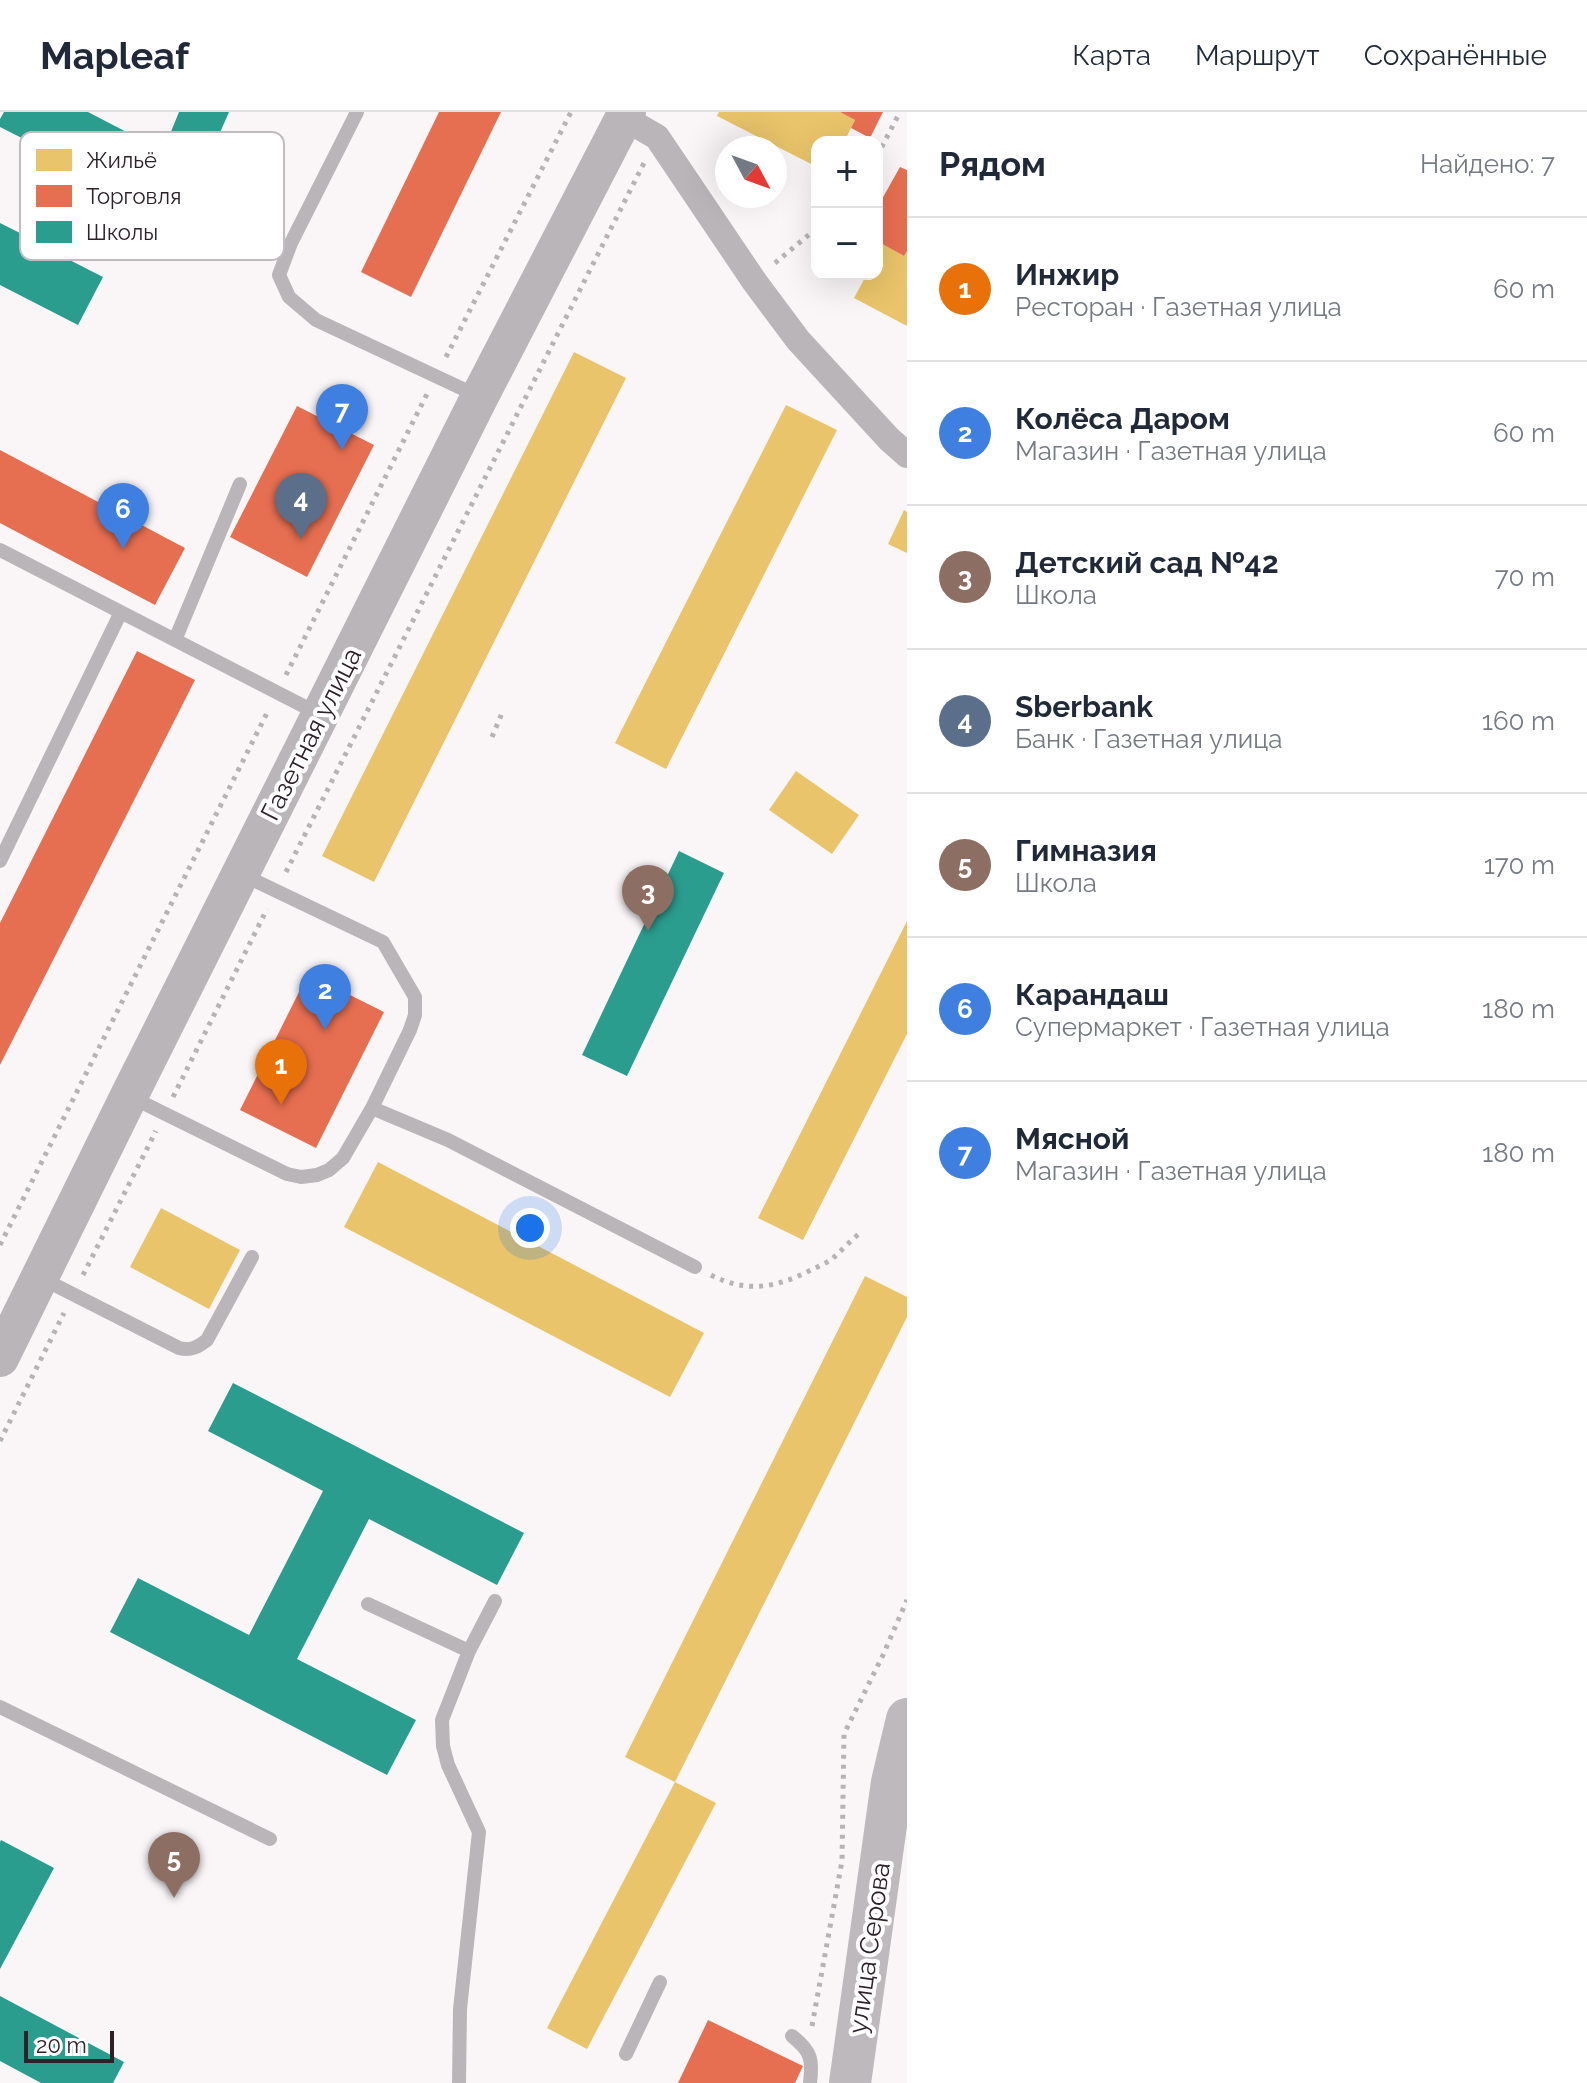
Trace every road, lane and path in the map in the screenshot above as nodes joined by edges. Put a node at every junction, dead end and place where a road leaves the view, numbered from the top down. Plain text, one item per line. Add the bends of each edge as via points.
1 (357, 112) edge
2 (900, 112) edge
3 (625, 115) edge
4 (657, 137) junction
5 (883, 145) edge
6 (811, 233) edge
7 (754, 281) junction
8 (480, 396) junction
9 (907, 455) edge
10 (240, 484) dead end
11 (0, 550) edge
12 (121, 612) junction
13 (175, 640) junction
14 (502, 713) dead end
15 (321, 715) junction
16 (492, 737) dead end
17 (0, 861) edge
18 (240, 874) junction
19 (276, 892) junction
20 (129, 1096) junction
21 (372, 1108) junction
22 (164, 1114) junction
23 (860, 1233) dead end
24 (252, 1257) dead end
25 (695, 1267) joint
26 (57, 1286) junction
27 (0, 1358) edge
28 (0, 1441) edge
29 (907, 1600) edge
30 (495, 1601) dead end
31 (368, 1604) dead end
32 (469, 1651) junction
33 (0, 1707) edge
34 (907, 1719) edge
35 (270, 1839) dead end
36 (660, 1982) dead end
37 (792, 2036) dead end
38 (626, 2054) dead end
39 (810, 2055) junction
40 (459, 2083) edge
41 (810, 2083) edge
42 (850, 2083) edge

1 - 8 lane via 279,275 289,297 316,320
2 - 5 path
3 - 4 street
3 - 8 main road, Газетная улица
4 - 7 street
4 - 19 path
6 - 7 path
7 - 9 street via 798,340
8 - 15 main road, Газетная улица
10 - 13 lane
11 - 12 lane
12 - 13 lane
12 - 17 lane
13 - 15 lane
14 - 16 path
15 - 18 main road, Газетная улица
18 - 19 lane
18 - 20 main road, Газетная улица
19 - 21 lane via 383,942 415,997 410,1030
19 - 22 path
20 - 22 lane
20 - 26 main road, Газетная улица
21 - 22 lane via 343,1158 329,1170 301,1177
21 - 25 lane via 448,1140
22 - 26 path
23 - 25 path via 829,1261 768,1287 724,1282
24 - 26 lane via 207,1340 187,1350
26 - 27 main road, Газетная улица
26 - 28 path
29 - 39 path via 844,1734 842,1861
30 - 32 lane
31 - 32 lane
32 - 40 lane via 442,1720 448,1765 479,1832 460,2009
33 - 35 lane
34 - 42 main road, улица Серова via 892,1782
36 - 38 lane
37 - 39 lane
39 - 41 lane

